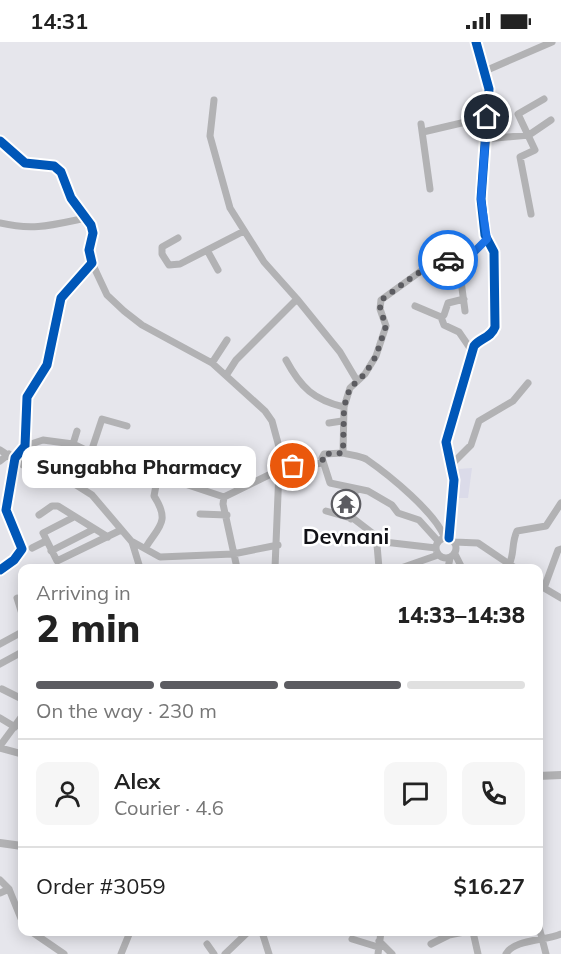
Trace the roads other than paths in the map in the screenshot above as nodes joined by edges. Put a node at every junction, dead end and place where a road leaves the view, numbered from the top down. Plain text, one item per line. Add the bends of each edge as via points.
1 (476, 42) edge
2 (552, 42) edge
3 (485, 71) junction
4 (544, 99) dead end
5 (214, 100) dead end
6 (487, 117) junction
7 (551, 120) dead end
8 (421, 124) dead end
9 (423, 132) junction
10 (529, 135) junction
11 (485, 139) junction
12 (0, 141) edge
13 (430, 189) dead end
14 (531, 214) dead end
15 (86, 218) junction
16 (0, 223) edge
17 (244, 231) junction
18 (178, 238) dead end
19 (487, 239) junction
20 (207, 250) junction
21 (458, 258) junction
22 (92, 263) junction
23 (218, 270) dead end
24 (297, 299) junction
25 (464, 299) junction
26 (415, 306) dead end
27 (465, 311) dead end
28 (441, 317) junction
29 (227, 340) dead end
30 (472, 351) junction
31 (286, 360) dead end
32 (212, 363) junction
33 (227, 374) junction
34 (356, 380) junction
35 (528, 383) dead end
36 (344, 407) junction
37 (342, 421) junction
38 (329, 423) dead end
39 (127, 426) dead end
40 (77, 431) dead end
41 (73, 444) junction
42 (25, 446) junction
43 (0, 450) edge
44 (91, 452) junction
45 (343, 453) junction
46 (12, 456) junction
47 (0, 461) edge
48 (322, 463) junction
49 (452, 464) junction
50 (282, 469) junction
51 (158, 475) junction
52 (353, 488) junction
53 (224, 497) junction
54 (561, 503) edge
55 (326, 511) dead end
56 (200, 514) dead end
57 (39, 515) dead end
58 (227, 515) junction
59 (74, 517) junction
60 (351, 519) junction
61 (94, 529) junction
62 (121, 530) junction
63 (108, 537) junction
64 (379, 539) junction
65 (46, 541) junction
66 (132, 542) junction
67 (443, 544) junction
68 (278, 545) junction
69 (146, 547) junction
70 (32, 548) dead end
71 (561, 549) edge
72 (51, 551) junction
73 (232, 554) junction
74 (453, 556) junction
75 (139, 564) edge
76 (236, 564) edge
77 (276, 564) edge
78 (378, 564) edge
79 (408, 564) edge
80 (450, 564) edge
81 (459, 564) edge
82 (507, 564) edge
83 (510, 564) edge
84 (0, 570) edge
85 (543, 582) edge
86 (543, 587) edge
87 (17, 598) dead end
88 (561, 598) edge
89 (18, 601) edge
90 (18, 634) edge
91 (0, 644) edge
92 (18, 654) edge
93 (0, 664) edge
94 (2, 689) dead end
95 (18, 697) edge
96 (0, 718) edge
97 (18, 722) edge
98 (15, 727) junction
99 (0, 747) edge
100 (18, 753) edge
101 (561, 775) edge
102 (543, 776) edge
103 (0, 843) edge
104 (18, 845) edge
105 (0, 880) edge
106 (9, 890) junction
107 (0, 893) edge
108 (18, 911) edge
109 (561, 934) edge
110 (38, 936) edge
111 (128, 936) edge
112 (244, 936) edge
113 (263, 936) edge
114 (447, 936) edge
115 (474, 936) edge
116 (542, 936) edge
117 (352, 939) dead end
118 (543, 940) junction
119 (207, 944) dead end
120 (431, 944) dead end
121 (379, 947) edge
122 (64, 954) edge
123 (121, 954) edge
124 (214, 954) edge
125 (225, 954) edge
126 (269, 954) edge
127 (392, 954) edge
128 (478, 954) edge
129 (506, 954) edge
130 (546, 954) edge

1 - 3 street
2 - 3 street
3 - 6 street via 489,89
4 - 10 street via 518,114
5 - 17 street via 211,144 230,208
6 - 9 street
6 - 11 street
7 - 10 street
8 - 9 street
9 - 13 street
10 - 11 street
10 - 14 street via 535,151 520,157
11 - 19 street via 481,199
12 - 15 street via 25,163 54,166 61,172 71,198
15 - 16 street via 25,229
15 - 22 street via 93,233 89,250
17 - 20 street
17 - 24 street via 272,273
18 - 20 street via 162,247 169,265 180,264
19 - 21 street via 472,254
19 - 30 street via 494,252 495,327
20 - 23 street
21 - 25 street
21 - 34 street via 432,263 381,300 386,326 376,356 365,374
22 - 32 street via 108,295 124,311 148,329
22 - 42 street via 61,298 47,365 27,398
24 - 33 street
24 - 34 street via 340,352
25 - 27 street
25 - 28 street via 448,303
26 - 28 street
28 - 30 street via 444,325 459,332
29 - 32 street
30 - 49 street via 446,442
31 - 36 street via 298,381 318,400
32 - 33 street
33 - 50 street via 272,422
34 - 36 street
35 - 49 street via 513,401 479,421 471,445
36 - 37 street
37 - 38 street
37 - 45 street
39 - 44 street via 102,419
40 - 41 street
41 - 42 street via 43,440
41 - 44 street
42 - 46 street
43 - 46 street
44 - 51 street via 117,465
45 - 48 street via 324,454
45 - 67 street via 364,458 417,501 441,527
46 - 47 street
46 - 62 street via 37,474 73,483 84,490
46 - 84 street via 6,510 22,549
48 - 50 street
48 - 52 street via 330,483
49 - 67 street via 454,500
50 - 53 street
50 - 68 street
51 - 53 street
51 - 69 street via 154,496 162,508 161,528
52 - 60 street
52 - 67 street via 368,491 398,513 419,520
53 - 58 street
54 - 83 street via 546,526 518,531 512,543 515,554
55 - 60 street
56 - 58 street
57 - 59 street via 55,506
58 - 73 street
59 - 61 street
59 - 65 street via 45,531
60 - 64 street
61 - 63 street
61 - 72 street
62 - 63 street
62 - 66 street
63 - 72 street via 60,561 55,560
64 - 67 street
64 - 78 street
65 - 70 street
65 - 72 street
66 - 69 street
66 - 75 street
67 - 74 street
67 - 74 street
67 - 79 street
67 - 82 street via 478,543
68 - 73 street
68 - 77 street
69 - 73 street via 160,557
71 - 85 street
73 - 76 street
74 - 80 street
74 - 81 street
86 - 88 street
87 - 89 street
90 - 91 street
92 - 93 street
94 - 95 street
96 - 98 street
97 - 98 street
98 - 99 street
99 - 100 street
101 - 102 main road
103 - 104 main road
105 - 106 street
106 - 107 street
106 - 108 street
109 - 118 street
110 - 122 street
111 - 123 street
112 - 125 street
113 - 126 street
114 - 120 street
115 - 128 street
116 - 118 street
117 - 121 street
118 - 129 street via 528,942
118 - 130 street
119 - 124 street
121 - 127 street

